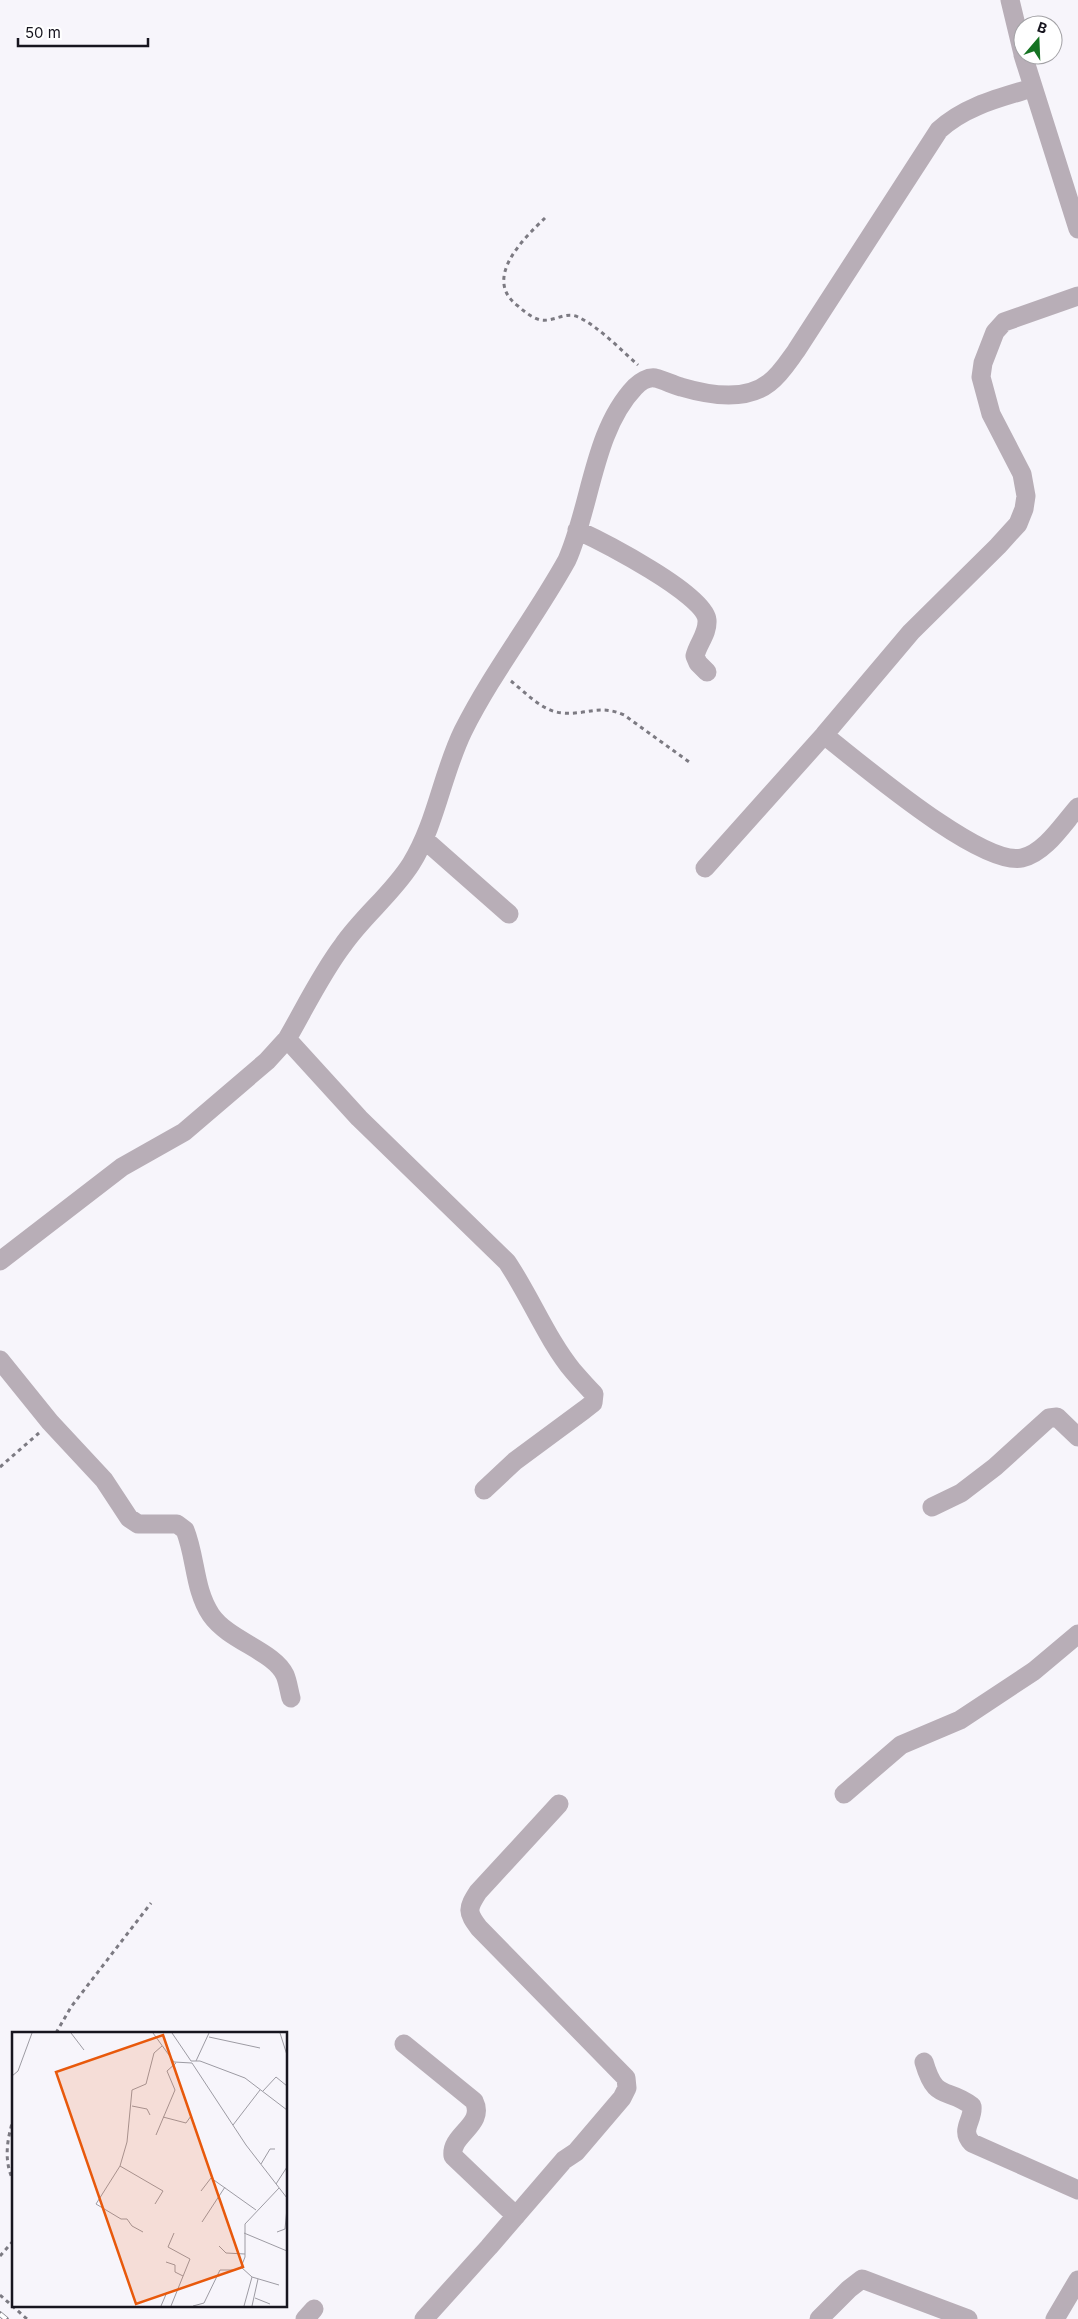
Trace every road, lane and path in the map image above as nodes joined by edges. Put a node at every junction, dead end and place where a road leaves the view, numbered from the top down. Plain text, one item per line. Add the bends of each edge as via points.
1 (1010, 0) edge
2 (1014, 15) edge
3 (1026, 65) edge
4 (1032, 88) junction
5 (545, 218) dead end
6 (1078, 229) edge
7 (1078, 296) edge
8 (654, 378) junction
9 (577, 530) junction
10 (497, 670) junction
11 (707, 672) dead end
12 (824, 735) junction
13 (692, 764) dead end
14 (1078, 807) edge
15 (425, 840) junction
16 (704, 868) dead end
17 (509, 914) dead end
18 (287, 1039) junction
19 (0, 1261) edge
20 (0, 1360) edge
21 (50, 1422) junction
22 (1078, 1437) edge
23 (0, 1467) edge
24 (484, 1490) dead end
25 (932, 1507) dead end
26 (1078, 1634) edge
27 (291, 1698) dead end
28 (844, 1794) dead end
29 (559, 1804) dead end
30 (151, 1903) dead end
31 (57, 2032) edge
32 (404, 2044) dead end
33 (924, 2062) dead end
34 (12, 2124) edge
35 (12, 2174) edge
36 (1078, 2190) edge
37 (516, 2216) junction
38 (12, 2242) edge
39 (0, 2256) edge
40 (1078, 2280) edge
41 (0, 2295) edge
42 (12, 2306) edge
43 (12, 2306) edge
44 (1051, 2317) edge
45 (27, 2319) edge
46 (424, 2319) edge
47 (819, 2319) edge
48 (968, 2319) edge

1 - 2 street
3 - 4 street
4 - 6 street
4 - 8 street via 982,103 938,130 796,351 770,383 748,393 721,394 699,392
5 - 8 path via 516,250 506,267 505,290 514,303 534,318 553,320 576,316
7 - 12 street via 1004,322 995,332 983,363 981,377 991,414 1022,474 1026,496 1018,524 911,632
8 - 9 street via 633,390 609,429
9 - 10 street via 573,547 559,574
9 - 11 street via 632,557 702,609 707,618 706,629 695,656
10 - 13 path via 550,710 564,714 607,709 624,715
10 - 15 street via 463,732
12 - 14 street via 940,824 1005,858 1031,855
12 - 16 street
15 - 17 street
15 - 18 street via 410,866 343,944
18 - 19 street via 267,1061 184,1132 122,1168
18 - 24 street via 365,1125 507,1262 572,1371 594,1394 593,1403 515,1461
20 - 21 street
21 - 23 path
21 - 27 street via 104,1480 124,1514 133,1522 177,1524 185,1530 198,1586 210,1613 229,1634 277,1665 285,1674
22 - 25 street via 1057,1417 1049,1418 989,1472 961,1493
26 - 28 street via 1034,1671 960,1720 901,1745
29 - 37 street via 478,1892 470,1904 470,1913 479,1928 626,2078 627,2088 576,2152 564,2160
30 - 31 path via 71,2007
32 - 37 street via 474,2101 474,2120 455,2142 453,2156
33 - 36 street via 928,2077 937,2090 972,2106 967,2138
34 - 35 path via 7,2154
37 - 46 street
38 - 39 path
40 - 44 street
41 - 43 path
42 - 45 path
47 - 48 street via 862,2279

